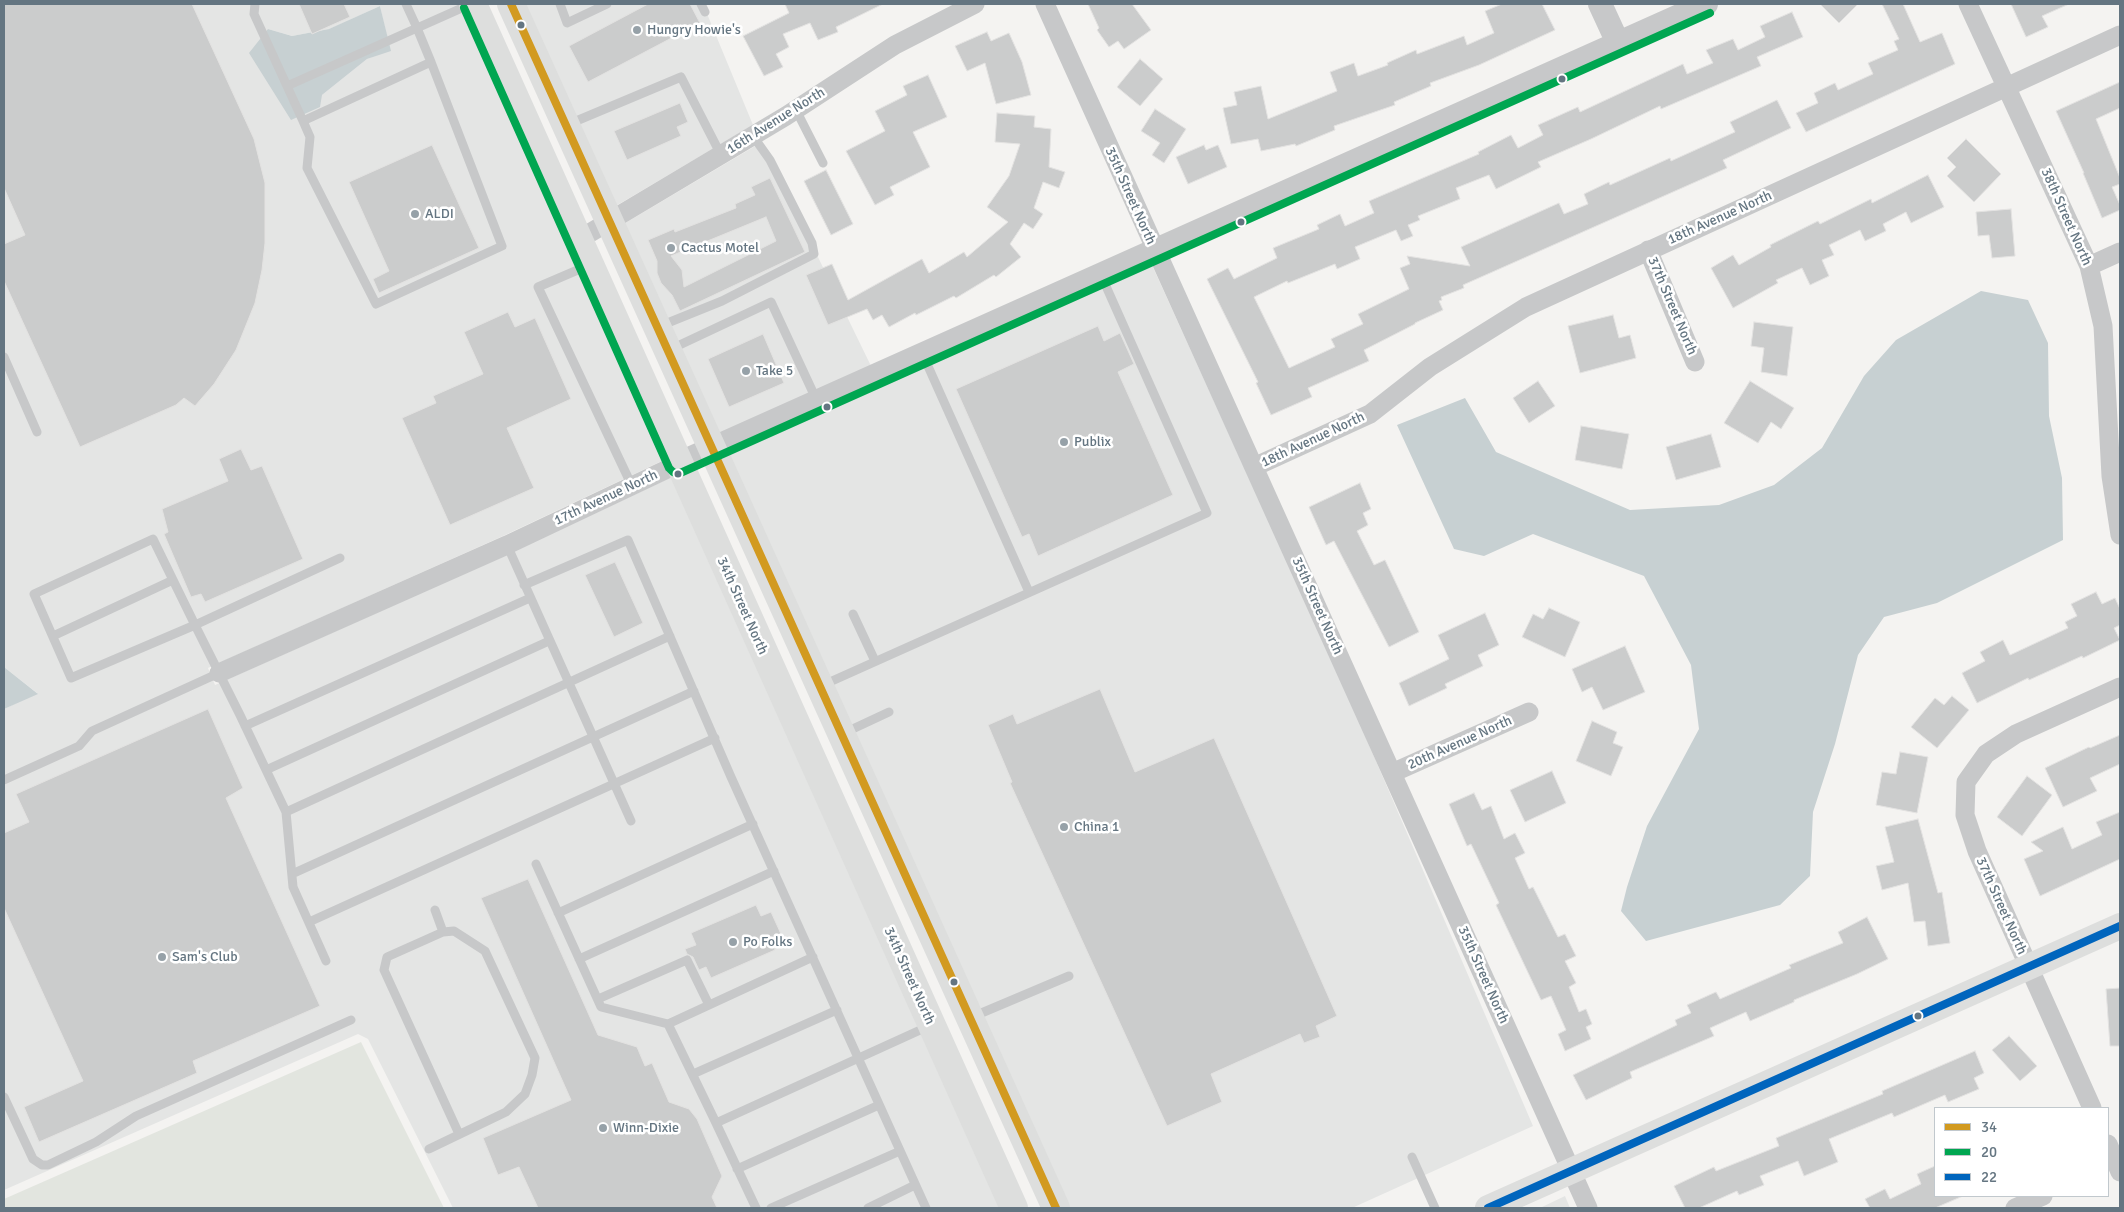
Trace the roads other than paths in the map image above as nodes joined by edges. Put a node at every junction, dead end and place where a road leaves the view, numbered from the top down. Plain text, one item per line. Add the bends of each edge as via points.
1 (255, 4) edge
2 (406, 4) edge
3 (472, 4) edge
4 (511, 4) edge
5 (560, 4) edge
6 (607, 4) edge
7 (974, 4) edge
8 (1044, 4) edge
9 (1600, 4) edge
10 (1706, 4) edge
11 (1968, 4) edge
12 (417, 28) junction
13 (2120, 36) edge
14 (1618, 43) junction
15 (431, 62) junction
16 (287, 86) junction
17 (2007, 87) junction
18 (796, 110) junction
19 (302, 121) junction
20 (566, 125) junction
21 (753, 136) junction
22 (721, 155) junction
23 (822, 163) dead end
24 (609, 221) junction
25 (578, 240) junction
26 (1648, 250) junction
27 (1154, 251) junction
28 (2120, 252) edge
29 (590, 265) junction
30 (2089, 266) junction
31 (1100, 275) junction
32 (663, 338) junction
33 (923, 355) junction
34 (4, 357) edge
35 (1696, 362) dead end
36 (818, 403) junction
37 (37, 432) dead end
38 (713, 448) junction
39 (678, 464) junction
40 (1254, 467) junction
41 (2116, 473) edge
42 (632, 486) junction
43 (2120, 535) edge
44 (506, 544) junction
45 (340, 558) dead end
46 (173, 580) junction
47 (524, 584) junction
48 (1029, 592) junction
49 (530, 598) junction
50 (853, 614) dead end
51 (195, 625) junction
52 (53, 636) junction
53 (670, 636) junction
54 (549, 641) junction
55 (875, 661) junction
56 (219, 673) junction
57 (568, 683) junction
58 (820, 686) junction
59 (2120, 687) edge
60 (694, 691) junction
61 (889, 712) dead end
62 (1529, 712) dead end
63 (245, 726) junction
64 (842, 734) junction
65 (593, 738) junction
66 (715, 738) junction
67 (266, 770) junction
68 (1392, 773) junction
69 (4, 780) edge
70 (614, 784) junction
71 (286, 812) junction
72 (631, 821) dead end
73 (753, 824) junction
74 (536, 864) dead end
75 (774, 871) junction
76 (292, 874) junction
77 (435, 910) dead end
78 (558, 913) junction
79 (309, 922) junction
80 (2120, 926) edge
81 (443, 932) junction
82 (812, 957) junction
83 (579, 959) junction
84 (326, 961) dead end
85 (2029, 968) junction
86 (1069, 976) dead end
87 (598, 999) junction
88 (708, 1005) junction
89 (837, 1010) junction
90 (970, 1018) junction
91 (351, 1020) dead end
92 (668, 1024) junction
93 (931, 1025) junction
94 (858, 1058) junction
95 (693, 1074) junction
96 (4, 1097) edge
97 (880, 1105) junction
98 (2092, 1107) edge
99 (716, 1123) junction
100 (459, 1134) junction
101 (2109, 1147) edge
102 (429, 1149) dead end
103 (900, 1151) junction
104 (1412, 1157) dead end
105 (2116, 1165) edge
106 (738, 1169) junction
107 (1572, 1171) junction
108 (916, 1186) junction
109 (2041, 1197) edge
110 (756, 1208) edge
111 (770, 1208) edge
112 (868, 1208) edge
113 (926, 1208) edge
114 (1014, 1208) edge
115 (1056, 1208) edge
116 (1435, 1208) edge
117 (1488, 1208) edge
118 (1588, 1208) edge
119 (2015, 1208) edge

1 - 16 lane via 254,14
2 - 12 lane
3 - 12 lane
3 - 25 highway, 34th Street North
4 - 20 highway
5 - 6 lane via 567,24
7 - 18 street, 16th Avenue North via 895,45
8 - 27 street, 35th Street North
9 - 14 street
10 - 14 street, 17th Avenue North
11 - 17 street, 38th Street North
12 - 15 lane
12 - 16 lane
13 - 17 street, 18th Avenue North
14 - 27 street, 17th Avenue North
15 - 19 lane
15 - 19 lane via 502,246 376,304 308,168 310,137
16 - 19 lane
17 - 26 street, 18th Avenue North
17 - 30 street, 38th Street North
18 - 21 street, 16th Avenue North
18 - 23 lane
20 - 22 lane via 681,77
20 - 24 highway
21 - 22 street, 16th Avenue North
21 - 32 lane via 770,160 812,243 814,254 722,301
22 - 24 street, 16th Avenue North
24 - 25 street, 16th Avenue North
24 - 32 highway
25 - 29 highway, 34th Street North
26 - 35 street, 37th Street North
26 - 40 street, 18th Avenue North via 1526,307 1430,367 1370,414
27 - 31 street, 17th Avenue North
27 - 40 street, 35th Street North
28 - 30 street
29 - 39 highway, 34th Street North
29 - 42 lane via 538,287
30 - 41 street, 38th Street North via 2103,326
31 - 33 street, 17th Avenue North
31 - 48 lane via 1207,512
32 - 36 lane via 771,302
32 - 38 highway
33 - 36 street, 17th Avenue North
33 - 48 lane
34 - 37 lane
36 - 38 street, 17th Avenue North
38 - 39 street, 17th Avenue North
38 - 58 highway
39 - 42 street, 17th Avenue North
39 - 93 highway, 34th Street North
40 - 68 street, 35th Street North
41 - 43 street, 38th Street North
42 - 44 street, 17th Avenue North
44 - 47 lane
44 - 56 street, 17th Avenue North
45 - 51 lane
46 - 51 lane
46 - 52 lane
46 - 52 lane via 153,539 34,594
47 - 49 lane
47 - 53 lane via 628,540
48 - 55 lane
49 - 54 lane
49 - 63 lane
50 - 55 lane
51 - 52 lane via 71,678
51 - 56 lane
53 - 57 lane
53 - 60 lane
54 - 57 lane
54 - 67 lane
55 - 58 lane
56 - 63 lane
56 - 69 lane via 92,731 79,746
57 - 65 lane
57 - 71 lane
58 - 64 highway
59 - 85 street, 37th Street North via 2016,734 1986,754 1966,782 1966,814 1976,851
60 - 65 lane
60 - 66 lane
61 - 64 lane
62 - 68 street, 20th Avenue North
63 - 67 lane
64 - 90 highway
65 - 70 lane
65 - 76 lane
66 - 70 lane
66 - 73 lane
67 - 71 lane
68 - 107 street, 35th Street North
70 - 72 lane
70 - 79 lane
71 - 76 lane
73 - 75 lane
73 - 78 lane
74 - 78 lane
75 - 82 lane
75 - 83 lane
76 - 79 lane via 293,887
77 - 81 lane
78 - 83 lane
79 - 84 lane
80 - 85 main road
81 - 100 lane via 387,957 384,970
81 - 100 lane via 454,931 485,951 535,1058 525,1094 506,1112
82 - 88 lane
82 - 89 lane
83 - 87 lane
85 - 98 street, 37th Street North
85 - 107 main road
86 - 90 lane
87 - 88 lane via 687,960
87 - 92 lane via 602,1007
88 - 92 lane
89 - 94 lane
89 - 95 lane
90 - 93 highway
90 - 115 highway
91 - 96 lane via 136,1116 96,1142 48,1165 33,1159
92 - 95 lane
93 - 94 lane
93 - 114 highway, 34th Street North
94 - 97 lane
94 - 99 lane
95 - 99 lane
97 - 103 lane
97 - 106 lane
99 - 106 lane
100 - 102 lane
101 - 105 street
103 - 108 lane
103 - 111 lane
104 - 116 lane
106 - 110 lane
107 - 117 main road
107 - 118 street, 35th Street North
108 - 112 lane
108 - 113 lane
109 - 119 street

